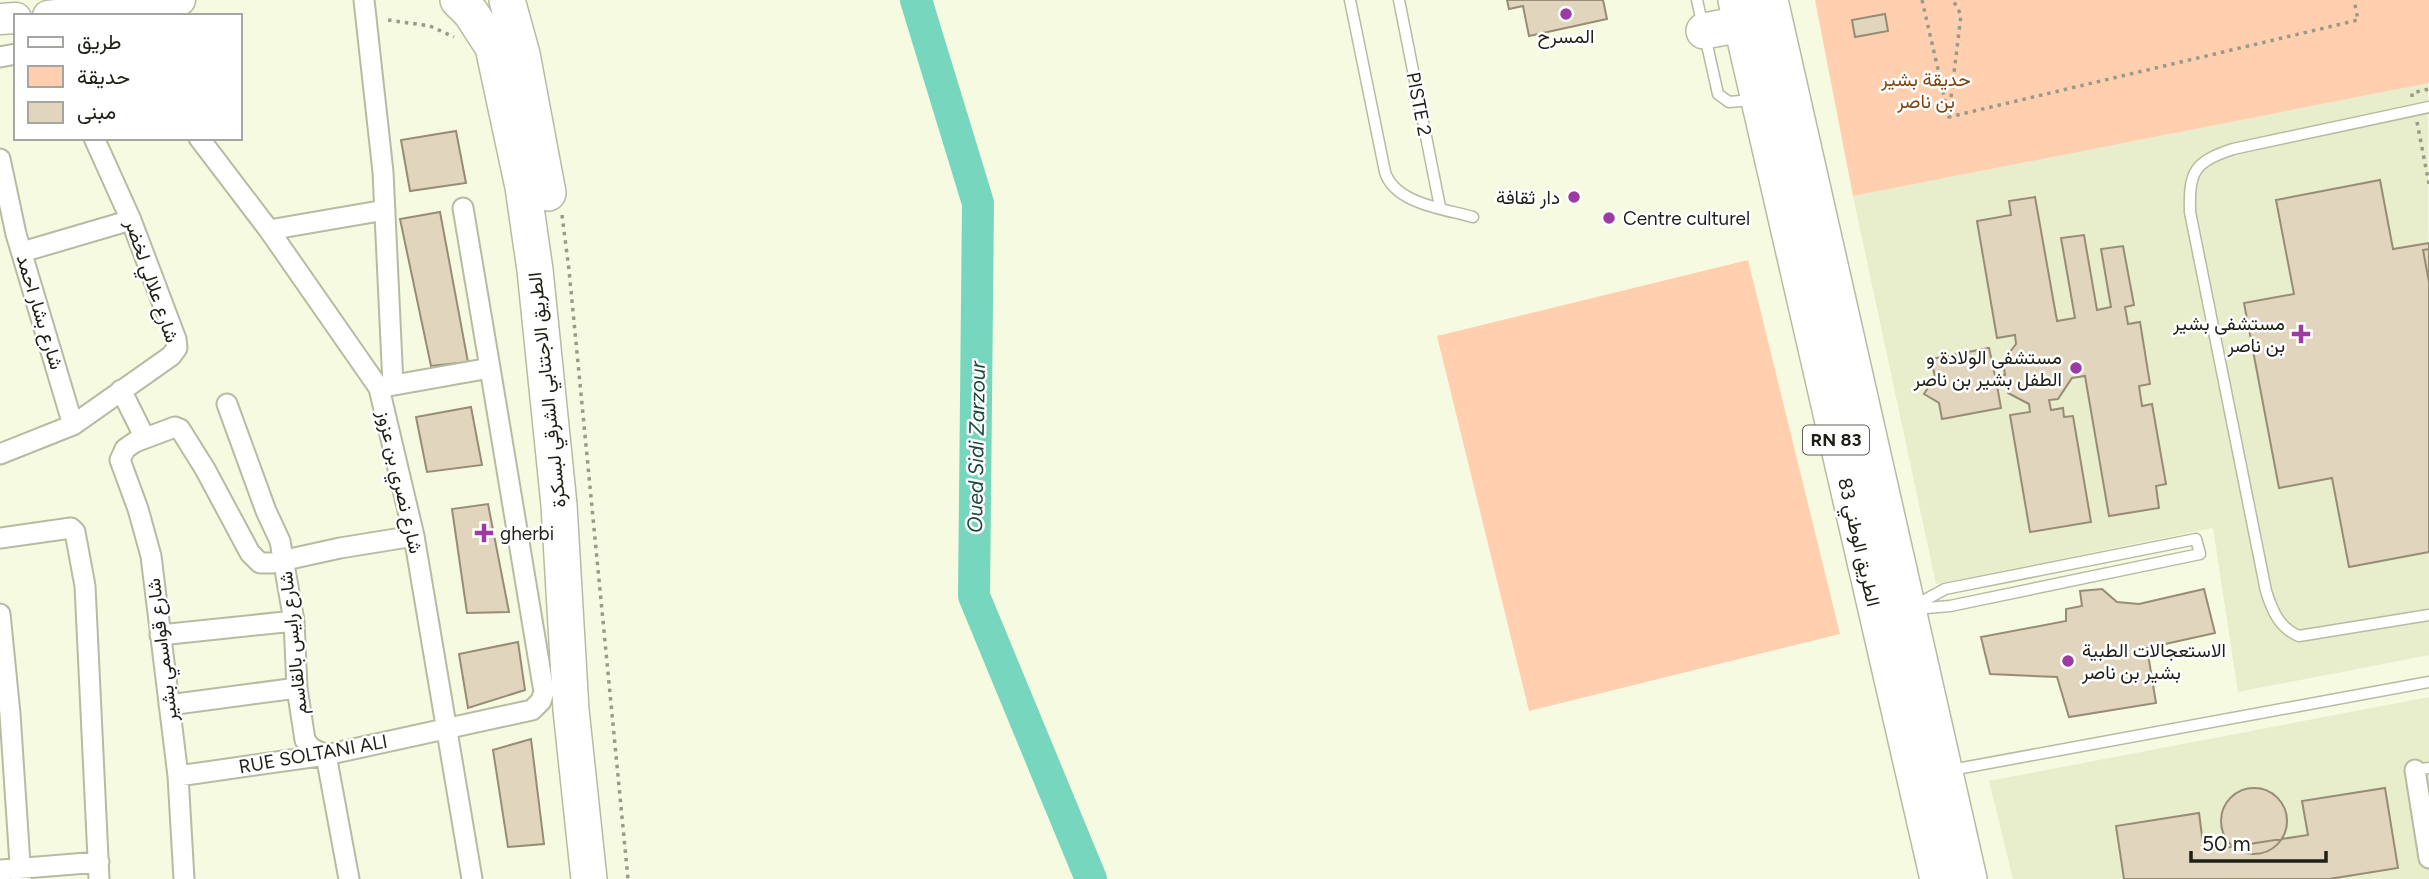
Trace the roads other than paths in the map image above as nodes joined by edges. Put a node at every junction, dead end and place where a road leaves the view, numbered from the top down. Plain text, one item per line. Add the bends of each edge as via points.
1 (180, 0) edge
2 (364, 0) edge
3 (458, 0) edge
4 (507, 0) edge
5 (1350, 0) edge
6 (1399, 0) edge
7 (1770, 0) edge
8 (88, 5) edge
9 (123, 11) edge
10 (1739, 12) edge
11 (57, 14) edge
12 (1700, 16) edge
13 (1760, 100) junction
14 (2429, 107) edge
15 (95, 140) edge
16 (201, 140) edge
17 (0, 159) edge
18 (1440, 207) junction
19 (463, 208) dead end
20 (385, 209) junction
21 (1473, 217) dead end
22 (131, 220) junction
23 (269, 230) junction
24 (13, 242) edge
25 (489, 368) junction
26 (386, 386) junction
27 (121, 390) junction
28 (227, 404) dead end
29 (73, 425) junction
30 (145, 438) junction
31 (0, 454) edge
32 (414, 536) junction
33 (0, 538) edge
34 (284, 560) junction
35 (0, 614) edge
36 (1892, 614) junction
37 (2429, 615) edge
38 (294, 621) junction
39 (160, 635) junction
40 (2429, 682) edge
41 (296, 688) junction
42 (169, 705) junction
43 (448, 729) junction
44 (326, 755) junction
45 (2422, 769) edge
46 (1944, 771) junction
47 (177, 776) junction
48 (2429, 858) edge
49 (0, 870) edge
50 (99, 871) edge
51 (21, 874) edge
52 (184, 879) edge
53 (349, 879) edge
54 (472, 879) edge
55 (589, 879) edge
56 (613, 879) edge
57 (1938, 879) edge
58 (1969, 879) edge

1 - 9 main road
2 - 20 street
3 - 55 highway, الطريق الاجتنابي الشرقي لبسكرة via 493,47 523,187 559,505 571,710
4 - 56 highway, الطريق الاجتنابي الشرقي لبسكرة via 550,200 560,280
5 - 18 lane via 1387,178 1399,194
6 - 18 lane, PISTE 2
7 - 36 highway, الطريق الوطني 83 / RN 83
8 - 9 main road
8 - 11 main road
10 - 12 highway
10 - 13 highway, الطريق الوطني 83 / RN 83
12 - 13 lane via 1718,94 1729,102
13 - 36 highway, الطريق الوطني 83 / RN 83
14 - 37 lane via 2208,157 2197,167 2189,186 2190,212 2266,591 2278,621 2299,636
15 - 22 street, شارع علالي لخضر
16 - 23 street, شارع نصري بن عزوز
17 - 24 street, شارع بشار احمد
18 - 21 lane
19 - 25 street, RUE SOLTANI ALI
20 - 23 street
20 - 26 street
22 - 24 street
22 - 27 street, شارع علالي لخضر via 177,344 171,356
23 - 26 street, شارع نصري بن عزوز
24 - 29 street, شارع بشار احمد
25 - 26 street
25 - 43 street, RUE SOLTANI ALI via 544,692 532,710
26 - 32 street, شارع نصري بن عزوز
27 - 29 street, شارع علالي لخضر
27 - 30 street
28 - 34 street, شارع رايس بالقاسم
29 - 31 street, شارع علالي لخضر
30 - 34 street, شارع قواسمي بشير via 180,429 254,559 265,564
30 - 39 street, شارع قواسمي بشير via 125,449 120,460 150,556
32 - 34 street, شارع قواسمي بشير
32 - 43 street, شارع نصري بن عزوز
33 - 50 street via 71,528 75,532 85,586
34 - 38 street, شارع رايس بالقاسم
35 - 51 street
36 - 36 lane via 1950,606 2200,554 2196,539 1945,589
36 - 46 highway, الطريق الوطني 83 / RN 83
36 - 57 highway, الطريق الوطني 83 / RN 83
38 - 39 street
38 - 41 street, شارع رايس بالقاسم
39 - 42 street, شارع قواسمي بشير
40 - 46 lane
41 - 42 street
41 - 44 street, شارع رايس بالقاسم via 305,740
42 - 47 street, شارع قواسمي بشير
43 - 44 street, RUE SOLTANI ALI
43 - 54 street, شارع نصري بن عزوز
44 - 47 street, RUE SOLTANI ALI
44 - 53 street
45 - 48 street
46 - 58 highway, الطريق الوطني 83 / RN 83
47 - 52 street, شارع قواسمي بشير
49 - 51 street
50 - 51 street

